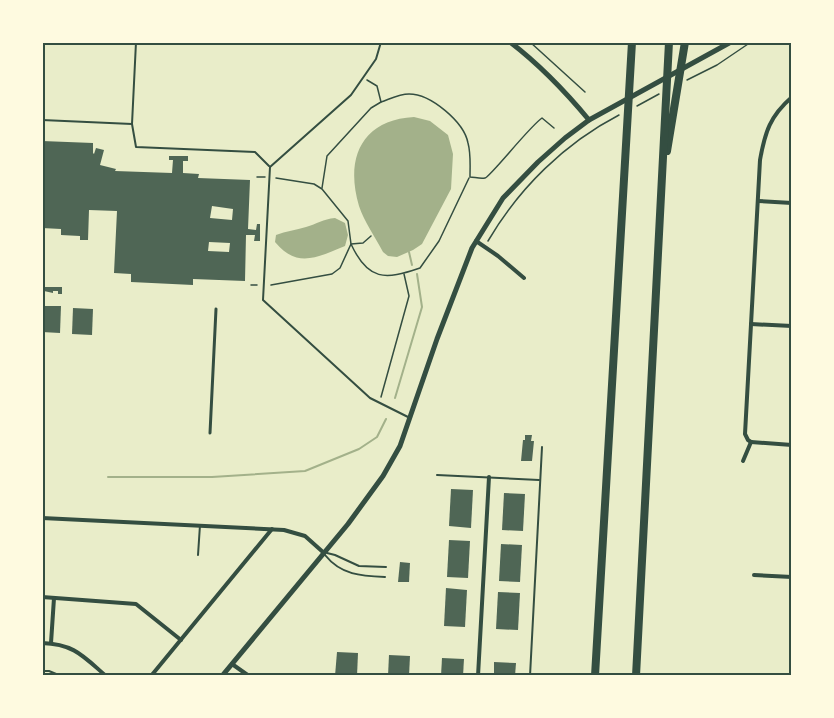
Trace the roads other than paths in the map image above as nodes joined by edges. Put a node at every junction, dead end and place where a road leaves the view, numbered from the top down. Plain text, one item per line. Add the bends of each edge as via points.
1 (136, 42) edge
2 (381, 42) edge
3 (510, 42) edge
4 (632, 42) edge
5 (685, 42) edge
6 (731, 42) edge
7 (668, 46) edge
8 (792, 97) edge
9 (42, 120) edge
10 (589, 120) junction
11 (132, 124) junction
12 (270, 167) junction
13 (660, 188) junction
14 (758, 201) junction
15 (792, 203) edge
16 (476, 240) junction
17 (524, 278) dead end
18 (216, 309) dead end
19 (752, 324) junction
20 (792, 326) edge
21 (410, 418) junction
22 (210, 433) dead end
23 (751, 442) junction
24 (792, 445) edge
25 (542, 447) dead end
26 (743, 461) dead end
27 (437, 475) dead end
28 (489, 477) junction
29 (540, 480) junction
30 (42, 518) edge
31 (200, 525) junction
32 (272, 530) junction
33 (324, 553) junction
34 (198, 555) dead end
35 (386, 567) dead end
36 (754, 575) dead end
37 (792, 577) edge
38 (385, 578) dead end
39 (42, 597) edge
40 (54, 598) junction
41 (181, 640) junction
42 (42, 642) edge
43 (51, 643) junction
44 (232, 664) junction
45 (42, 671) edge
46 (61, 676) edge
47 (106, 676) edge
48 (152, 676) edge
49 (222, 676) edge
50 (249, 676) edge
51 (478, 676) edge
52 (530, 676) edge
53 (596, 676) edge
54 (636, 676) edge

1 - 11 lane
2 - 12 lane via 376,59 351,95
3 - 10 street via 558,83
4 - 53 highway
5 - 13 highway
6 - 10 street
7 - 13 highway
8 - 14 street via 768,127 760,160
9 - 11 lane
10 - 16 street via 538,162 503,198
11 - 12 lane via 136,147 255,152
12 - 21 lane via 263,300 370,398
13 - 54 highway
14 - 15 street
14 - 19 street
16 - 17 street
16 - 21 street via 436,339
18 - 22 street
19 - 20 street
19 - 23 street via 745,434
21 - 33 street via 383,476
23 - 24 street
23 - 26 street
25 - 29 lane
27 - 28 lane
28 - 29 lane
28 - 51 street
29 - 52 lane
30 - 31 street
31 - 32 street
31 - 34 lane
32 - 33 street via 296,532
32 - 41 street
33 - 35 lane via 359,566
33 - 38 lane via 332,564 352,575
33 - 44 street
36 - 37 street
39 - 40 street
40 - 41 street via 136,604
40 - 43 street
41 - 48 street
42 - 43 street
43 - 47 street via 77,651
44 - 49 street
44 - 50 street
45 - 46 lane

